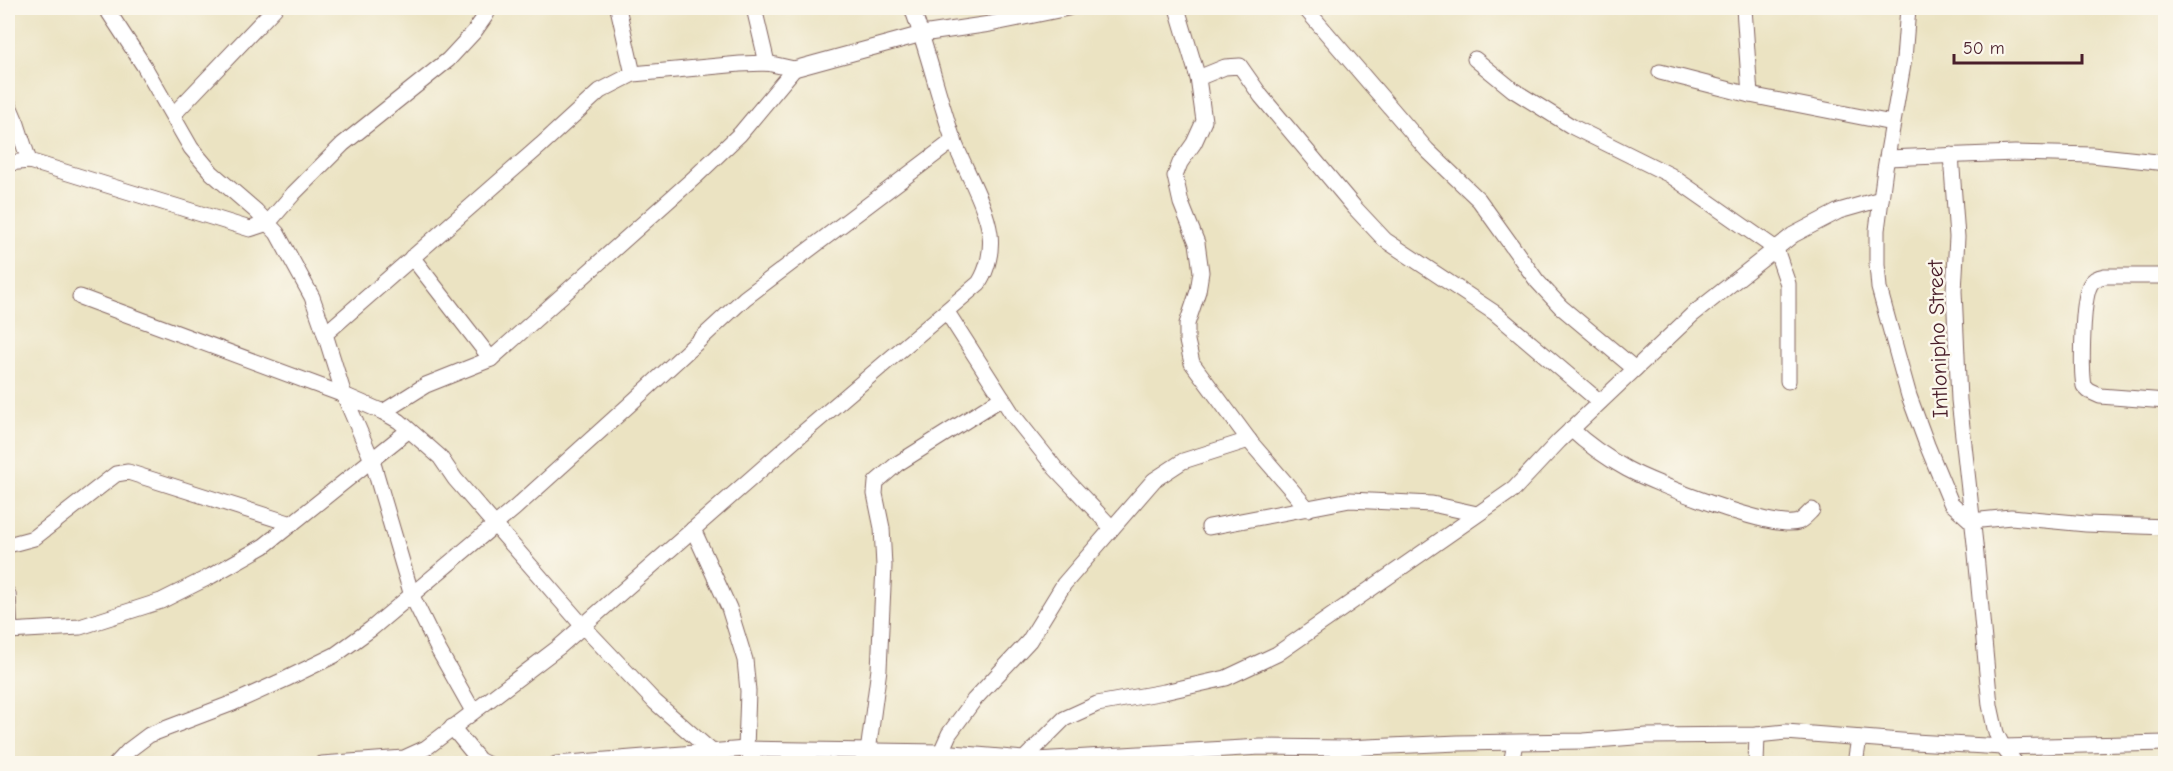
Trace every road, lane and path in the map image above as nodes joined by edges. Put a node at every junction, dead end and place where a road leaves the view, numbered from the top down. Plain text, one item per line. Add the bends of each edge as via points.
1 (106, 8) edge
2 (275, 8) edge
3 (489, 8) edge
4 (618, 8) edge
5 (754, 8) edge
6 (912, 8) edge
7 (1068, 8) edge
8 (1177, 8) edge
9 (1305, 8) edge
10 (1744, 8) edge
11 (1908, 8) edge
12 (922, 34) junction
13 (1475, 59) dead end
14 (767, 63) junction
15 (794, 69) junction
16 (1660, 72) dead end
17 (633, 74) junction
18 (1198, 78) junction
19 (1750, 95) junction
20 (8, 103) edge
21 (173, 115) junction
22 (1892, 123) junction
23 (954, 140) junction
24 (1951, 155) junction
25 (1887, 158) junction
26 (29, 161) junction
27 (2166, 163) edge
28 (8, 164) edge
29 (1881, 199) junction
30 (268, 223) junction
31 (1776, 249) junction
32 (412, 257) junction
33 (2166, 276) edge
34 (80, 297) dead end
35 (947, 312) junction
36 (325, 334) junction
37 (491, 360) junction
38 (1635, 369) junction
39 (1788, 381) dead end
40 (344, 395) junction
41 (1002, 398) junction
42 (2166, 401) edge
43 (1600, 402) junction
44 (383, 412) junction
45 (1571, 429) junction
46 (410, 430) junction
47 (1249, 440) junction
48 (372, 460) junction
49 (1308, 509) junction
50 (1812, 510) dead end
51 (1477, 514) junction
52 (1971, 520) junction
53 (292, 524) junction
54 (495, 524) junction
55 (2166, 527) edge
56 (1112, 528) junction
57 (1209, 528) dead end
58 (693, 529) junction
59 (8, 545) edge
60 (8, 594) edge
61 (412, 596) junction
62 (582, 625) junction
63 (9, 630) edge
64 (473, 711) junction
65 (452, 727) junction
66 (1757, 735) junction
67 (1859, 738) junction
68 (1515, 743) junction
69 (2166, 743) edge
70 (2002, 747) junction
71 (746, 749) junction
72 (711, 751) junction
73 (846, 751) junction
74 (868, 752) junction
75 (941, 752) junction
76 (388, 762) edge
77 (1021, 762) edge
78 (116, 764) edge
79 (322, 764) edge
80 (487, 764) edge
81 (556, 764) edge
82 (756, 764) edge
83 (835, 764) edge
84 (1511, 764) edge
85 (1756, 764) edge
86 (1856, 764) edge
87 (2016, 764) edge

1 - 21 street
2 - 21 street
3 - 30 street via 474,32 448,60 343,144
4 - 17 street
5 - 14 street
6 - 12 street
7 - 12 street
8 - 18 street
9 - 38 street via 1427,150 1479,200 1537,281 1561,307
10 - 19 street
11 - 22 street via 1904,59
12 - 15 street
12 - 23 street
13 - 31 street via 1513,90 1571,126 1670,175
14 - 15 street
14 - 17 street
15 - 37 street via 740,134
16 - 19 street
17 - 32 street via 600,91
18 - 43 street via 1225,67 1240,66 1267,104 1385,240 1495,313
18 - 47 street via 1204,121 1175,176 1197,243 1201,272 1187,324 1187,341 1192,363
19 - 22 street
20 - 26 street
21 - 30 street via 191,148 212,173
22 - 25 street
23 - 35 street via 988,223 990,247 985,274
23 - 54 street via 745,298
24 - 25 street
24 - 27 street via 2092,155
24 - 52 street, Intlonipho Street via 1957,237 1957,376
25 - 29 street
26 - 28 street
26 - 30 street via 237,226 250,229
29 - 31 street via 1839,211 1793,235
29 - 52 street via 1877,230 1879,288 1900,369 1952,503
30 - 36 street via 312,297
31 - 38 street via 1692,315
31 - 39 street via 1788,284
32 - 36 street
32 - 37 street
33 - 42 street via 2105,276 2091,282 2082,372 2084,386 2095,395
34 - 40 street
35 - 41 street
35 - 58 street
36 - 40 street
37 - 44 street via 426,385
38 - 43 street
40 - 44 street
40 - 48 street
41 - 56 street via 1056,469
41 - 74 street via 897,464 876,482 884,566 879,669
43 - 45 street
44 - 46 street
45 - 50 street via 1629,470 1728,510 1778,522 1798,522
45 - 51 street via 1514,489
46 - 48 street
46 - 54 street via 440,457
47 - 49 street
47 - 56 street via 1183,461 1154,480
48 - 53 street
48 - 61 street
49 - 51 street via 1350,500 1432,504
49 - 57 street
51 - 77 street via 1277,654 1226,678 1097,704 1064,719
52 - 55 street via 2012,517
52 - 70 street, Intlonipho Street via 1992,721
53 - 59 street via 128,472 116,474 34,538
53 - 63 street via 264,546 161,601 80,627
54 - 61 street
54 - 62 street
56 - 75 street via 1064,584 1029,641 974,700
58 - 62 street
58 - 71 street via 729,608 745,660
60 - 63 street
61 - 64 street
61 - 78 street via 335,655 232,703 149,735
62 - 64 street via 559,647
62 - 72 street via 655,702
64 - 65 street
65 - 76 street via 426,748
65 - 80 street via 478,759
66 - 67 street via 1786,732
66 - 68 street
66 - 85 street
67 - 70 street
67 - 86 street
68 - 77 street via 1261,747
68 - 84 street
69 - 70 street
70 - 87 street, Intlonipho Street
71 - 72 street
71 - 73 street
71 - 82 street
72 - 81 street
73 - 74 street
73 - 83 street
74 - 75 street
75 - 77 street
76 - 79 street

